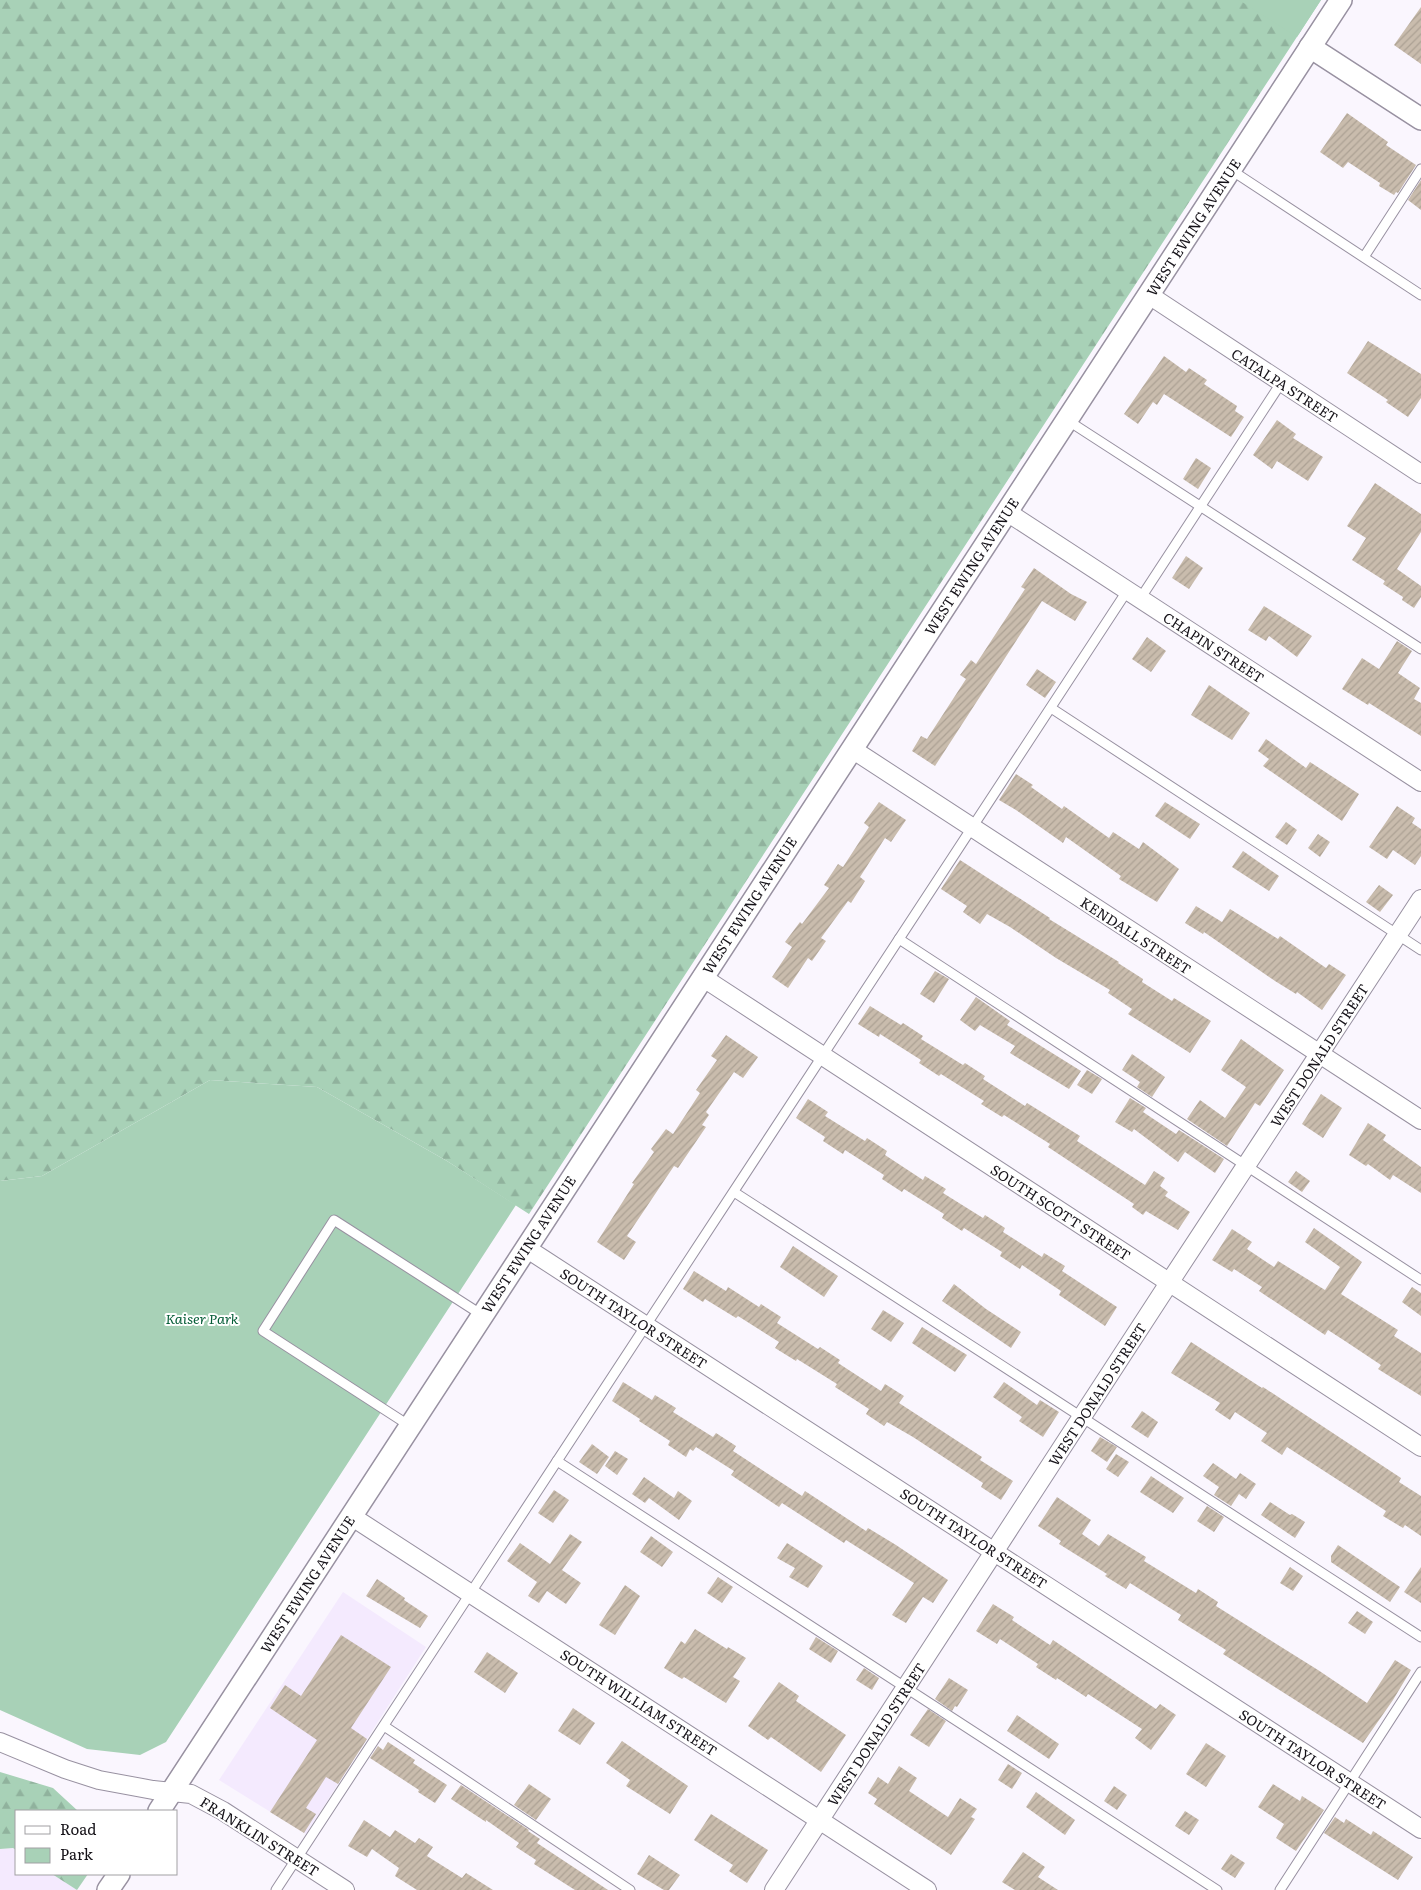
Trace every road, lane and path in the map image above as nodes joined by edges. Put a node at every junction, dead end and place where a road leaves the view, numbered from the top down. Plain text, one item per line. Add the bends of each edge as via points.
1 (1341, 0) edge
2 (1310, 47) junction
3 (1421, 119) edge
4 (1421, 169) edge
5 (1230, 170) junction
6 (1364, 257) junction
7 (1421, 295) edge
8 (1149, 296) junction
9 (1281, 383) junction
10 (1067, 420) junction
11 (1421, 474) edge
12 (1202, 507) junction
13 (1007, 512) junction
14 (1133, 595) junction
15 (1421, 649) edge
16 (1050, 708) junction
17 (852, 749) junction
18 (1421, 782) edge
19 (972, 828) junction
20 (1421, 899) edge
21 (1398, 934) junction
22 (899, 939) junction
23 (1421, 950) edge
24 (702, 977) junction
25 (1319, 1054) junction
26 (822, 1057) junction
27 (1421, 1120) edge
28 (1246, 1166) junction
29 (734, 1192) junction
30 (526, 1248) junction
31 (1421, 1280) edge
32 (1169, 1283) junction
33 (482, 1315) junction
34 (646, 1326) junction
35 (1082, 1416) junction
36 (410, 1426) junction
37 (1421, 1446) edge
38 (557, 1461) junction
39 (351, 1516) junction
40 (995, 1552) junction
41 (471, 1593) junction
42 (1421, 1637) edge
43 (1421, 1672) edge
44 (907, 1687) junction
45 (384, 1726) junction
46 (0, 1742) edge
47 (1349, 1782) junction
48 (171, 1792) junction
49 (160, 1810) edge
50 (820, 1820) junction
51 (1421, 1829) edge
52 (297, 1859) junction
53 (118, 1875) edge
54 (108, 1890) edge
55 (276, 1890) edge
56 (345, 1890) edge
57 (630, 1890) edge
58 (774, 1890) edge
59 (928, 1890) edge
60 (1217, 1890) edge
61 (1280, 1890) edge

1 - 2 street, WEST EWING AVENUE
2 - 3 street
2 - 5 street, WEST EWING AVENUE
4 - 6 lane
5 - 6 lane
5 - 8 street, WEST EWING AVENUE
6 - 7 lane
8 - 9 street, CATALPA STREET
8 - 10 street, WEST EWING AVENUE
9 - 11 street, CATALPA STREET
9 - 12 lane
10 - 12 lane
10 - 13 street, WEST EWING AVENUE
12 - 14 lane
12 - 15 lane
13 - 14 street, CHAPIN STREET
13 - 17 street, WEST EWING AVENUE
14 - 16 lane
14 - 18 street, CHAPIN STREET
16 - 19 lane
16 - 21 lane
17 - 19 street, KENDALL STREET
17 - 24 street, WEST EWING AVENUE
19 - 22 lane
19 - 25 street, KENDALL STREET
20 - 21 street, WEST DONALD STREET
21 - 23 lane
21 - 25 street, WEST DONALD STREET
22 - 26 lane
22 - 28 lane
24 - 26 street, SOUTH SCOTT STREET
24 - 30 street, WEST EWING AVENUE
25 - 27 street, KENDALL STREET
25 - 28 street, WEST DONALD STREET
26 - 29 lane
26 - 32 street, SOUTH SCOTT STREET
28 - 31 lane
28 - 32 street, WEST DONALD STREET
29 - 34 lane
29 - 35 lane
30 - 33 street, WEST EWING AVENUE
30 - 34 street, SOUTH TAYLOR STREET
32 - 35 street, WEST DONALD STREET
32 - 37 street, SOUTH SCOTT STREET
33 - 36 street, WEST EWING AVENUE
33 - 36 lane via 334,1220 263,1331
34 - 38 lane
34 - 40 street, SOUTH TAYLOR STREET
35 - 40 street, WEST DONALD STREET
35 - 42 lane
36 - 39 street, WEST EWING AVENUE
38 - 41 lane
38 - 44 lane
39 - 41 street, SOUTH WILLIAM STREET
39 - 48 street, WEST EWING AVENUE
40 - 44 street, WEST DONALD STREET
40 - 47 street, SOUTH TAYLOR STREET
41 - 45 lane
41 - 50 street, SOUTH WILLIAM STREET
43 - 47 lane
44 - 50 street, WEST DONALD STREET
44 - 60 lane
45 - 52 lane
45 - 57 lane
46 - 48 street, FRANKLIN STREET via 99,1780
47 - 51 street, SOUTH TAYLOR STREET
47 - 61 lane
48 - 49 street, WEST EWING AVENUE
48 - 52 street, FRANKLIN STREET via 191,1794 205,1800
50 - 58 street, WEST DONALD STREET
50 - 59 street, SOUTH WILLIAM STREET
52 - 55 lane
52 - 56 street, FRANKLIN STREET
53 - 54 street

